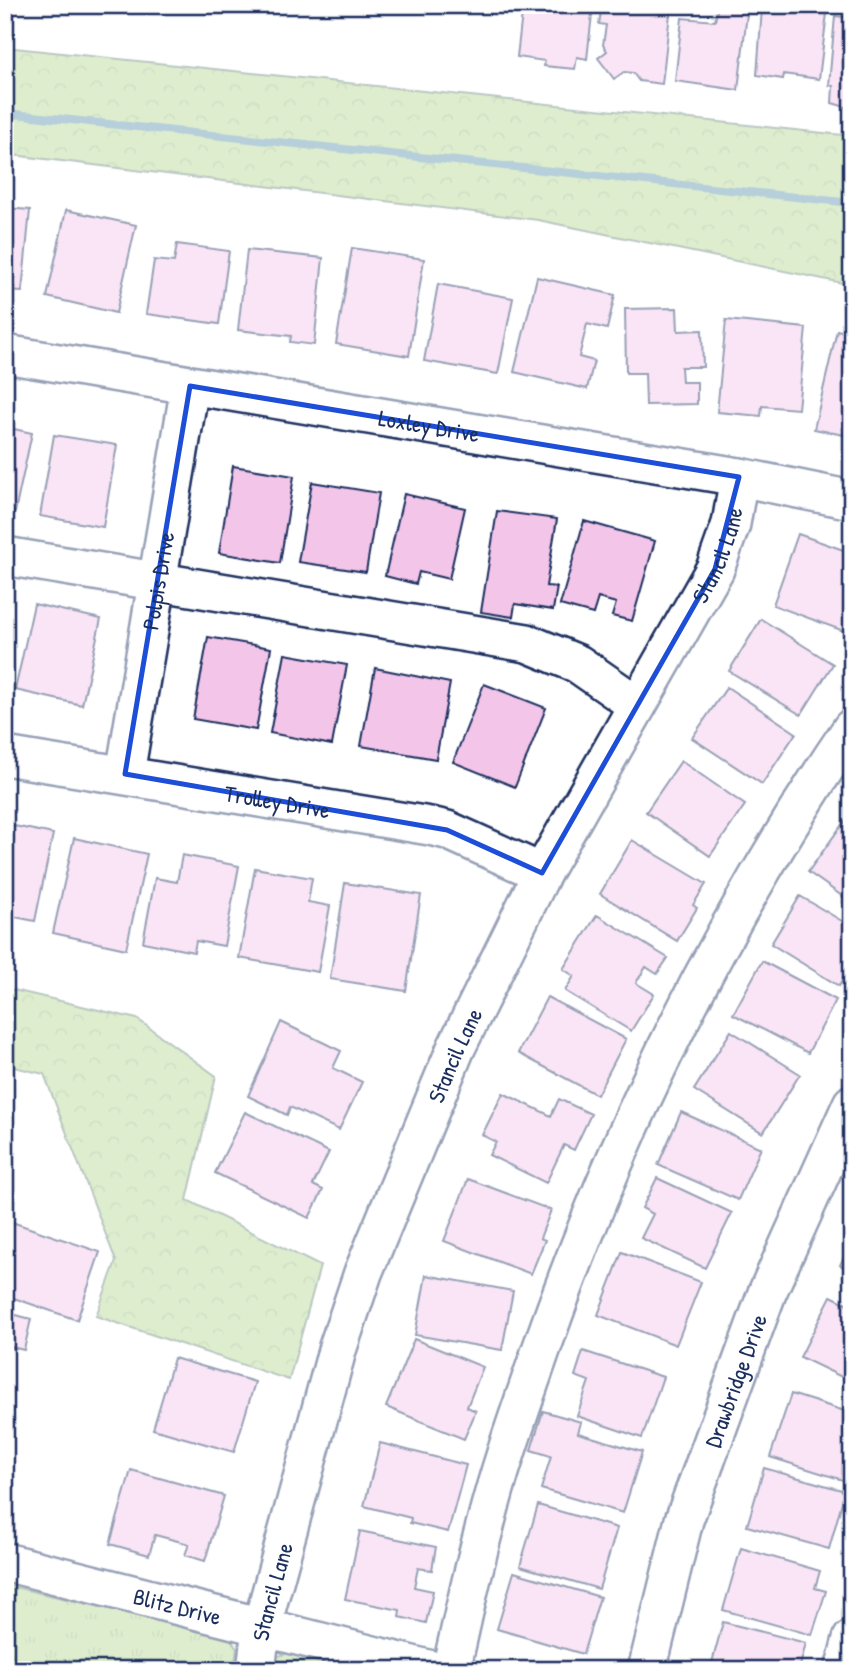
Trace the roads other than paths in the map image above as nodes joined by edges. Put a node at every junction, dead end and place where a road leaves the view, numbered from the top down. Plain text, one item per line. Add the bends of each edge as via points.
1 (5, 354) edge
2 (190, 386) junction
3 (739, 477) junction
4 (852, 500) edge
5 (5, 556) edge
6 (157, 581) junction
7 (637, 705) junction
8 (852, 728) edge
9 (5, 757) edge
10 (125, 774) junction
11 (541, 873) junction
12 (852, 1104) edge
13 (5, 1562) edge
14 (261, 1629) junction
15 (852, 1639) edge
16 (256, 1670) edge
17 (432, 1670) edge
18 (451, 1670) edge
19 (647, 1670) edge
20 (844, 1670) edge

1 - 2 street, Loxley Drive
2 - 3 street, Loxley Drive
2 - 6 street, Polpis Drive
3 - 4 street, Loxley Drive
3 - 7 street, Stancil Lane via 731,524 715,569
5 - 6 street
6 - 7 street via 527,643 578,664
6 - 10 street, Polpis Drive
7 - 11 street, Stancil Lane
8 - 18 street via 767,859 729,928 657,1066 605,1180 522,1404 485,1524
9 - 10 street, Trolley Drive
10 - 11 street, Trolley Drive via 447,830
11 - 14 street, Stancil Lane via 456,1048 363,1273 338,1347
12 - 19 street, Drawbridge Drive via 767,1293 693,1494
13 - 14 street, Blitz Drive
14 - 16 street, Stancil Lane
14 - 17 street, Blitz Drive
15 - 20 street

